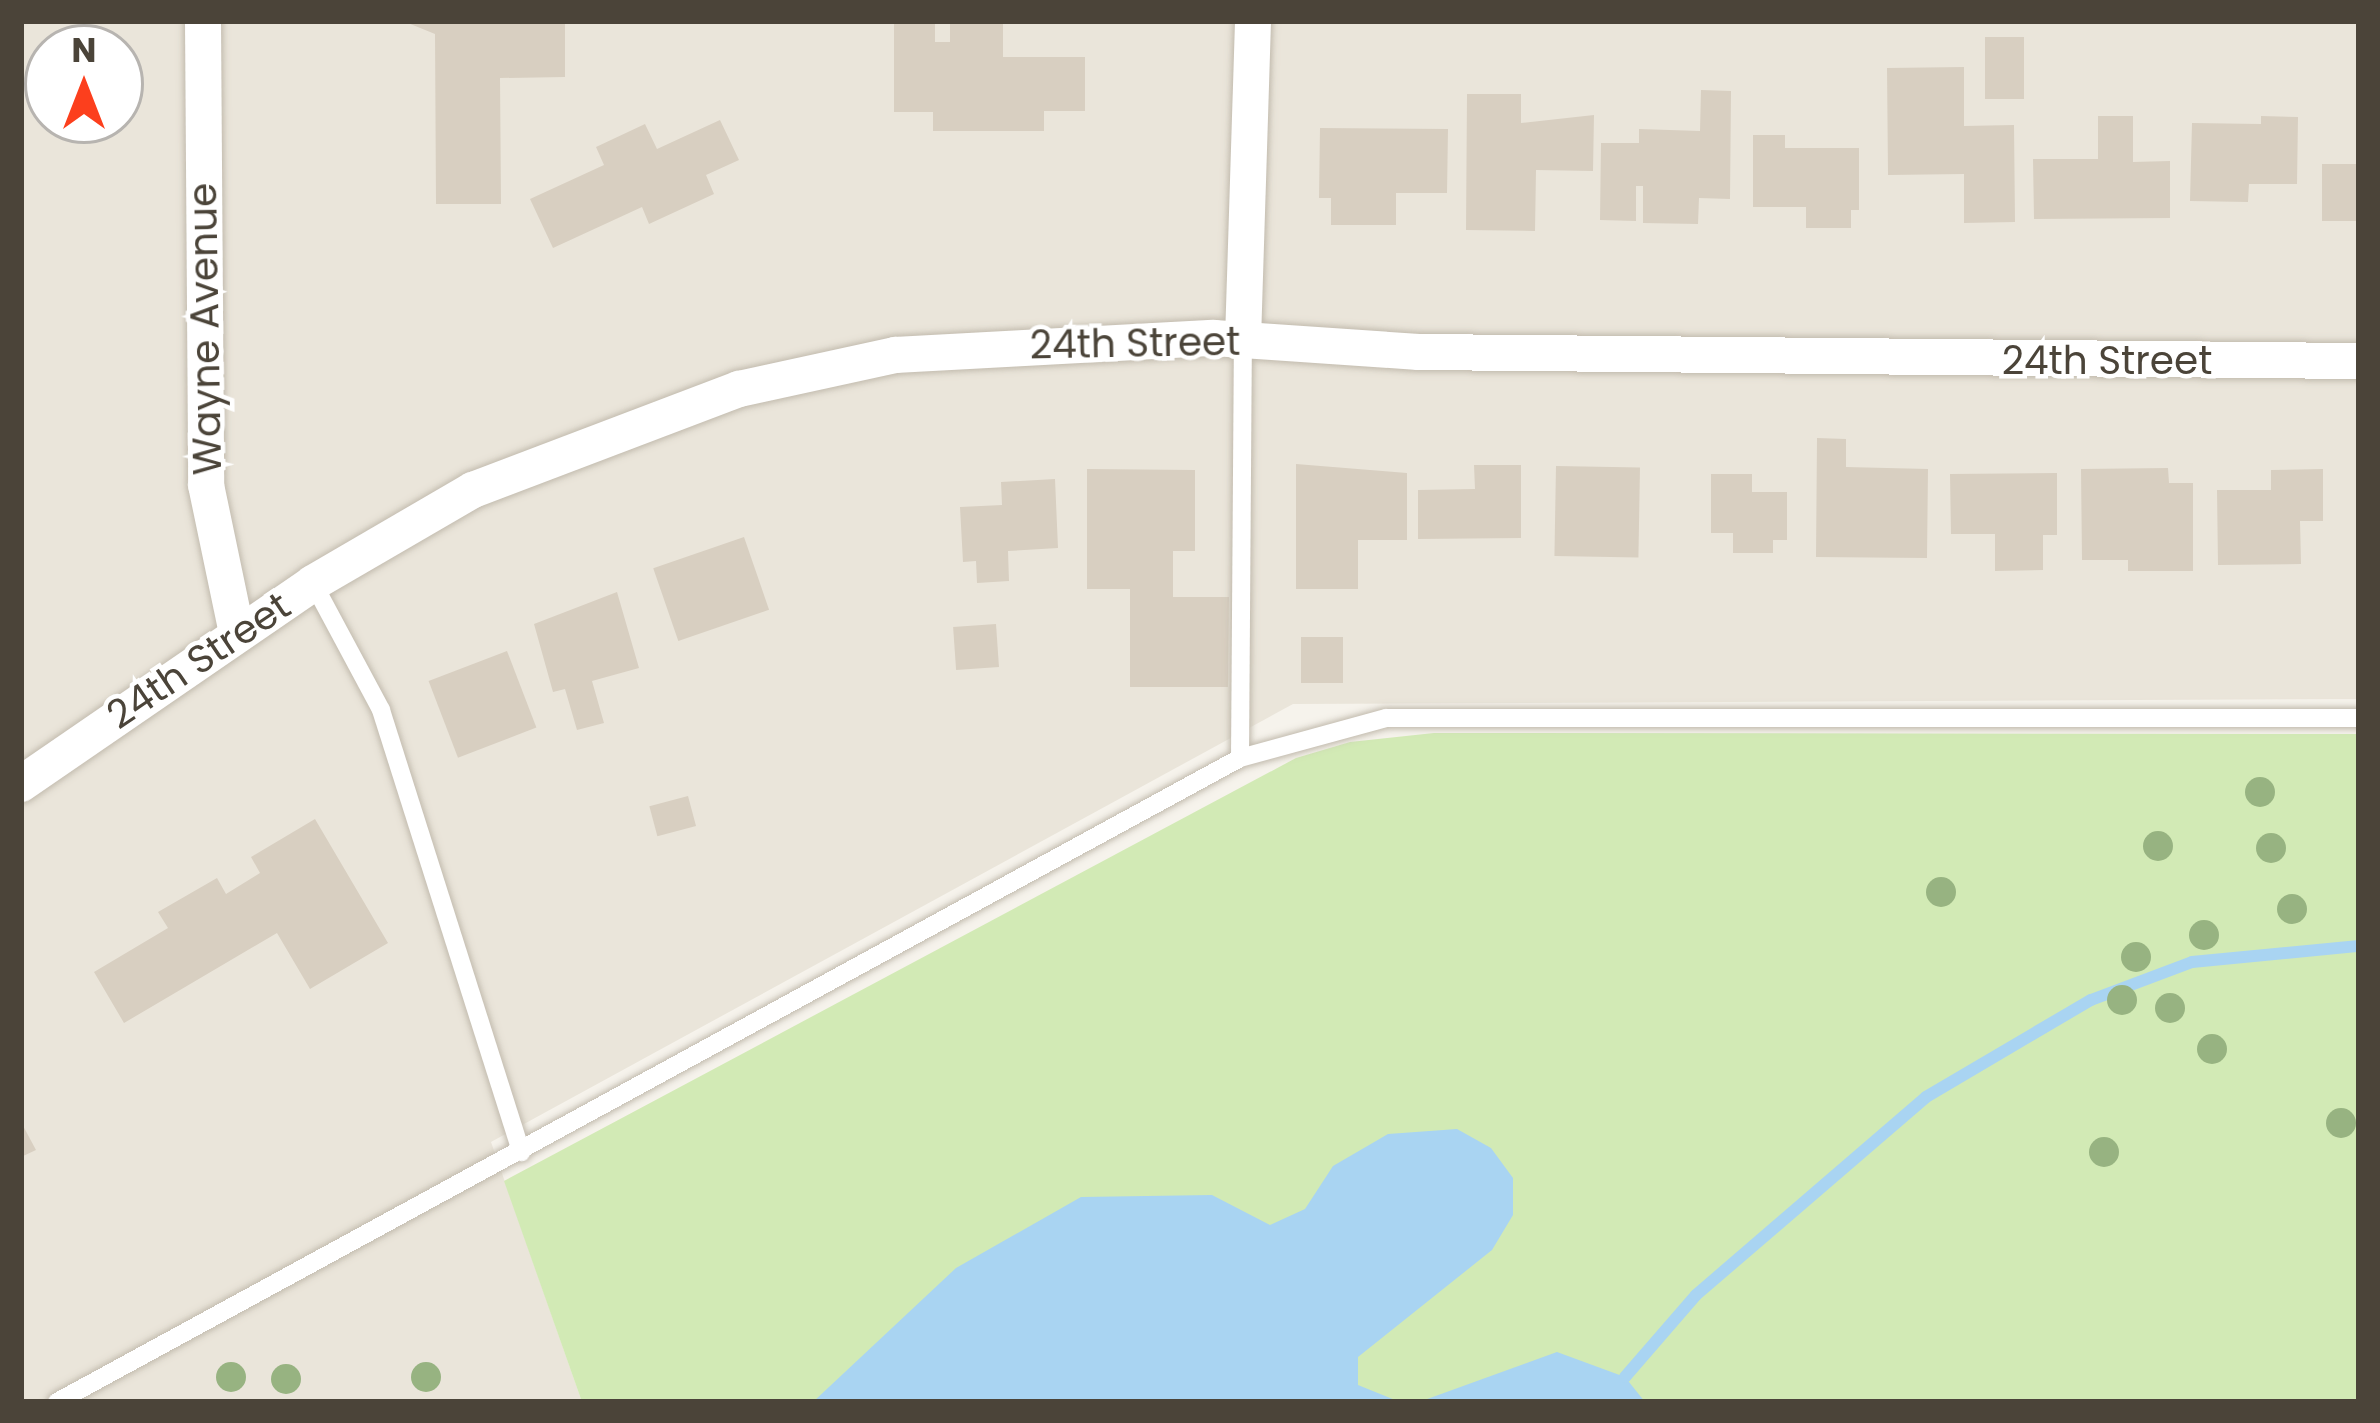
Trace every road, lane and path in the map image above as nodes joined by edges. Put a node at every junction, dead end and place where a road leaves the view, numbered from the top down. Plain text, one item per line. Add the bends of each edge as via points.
1 (203, 21) edge
2 (1252, 21) edge
3 (1243, 340) junction
4 (2359, 361) edge
5 (314, 583) junction
6 (237, 633) junction
7 (2359, 718) edge
8 (1240, 758) junction
9 (21, 784) edge
10 (521, 1152) junction
11 (57, 1402) edge

1 - 6 street, Wayne Avenue via 206,485
2 - 3 street
3 - 4 street, 24th Street via 1419,352
3 - 5 street, 24th Street via 896,355 739,389 472,490
3 - 8 lane
5 - 6 street, 24th Street
5 - 10 lane via 381,710
6 - 9 street, 24th Street
7 - 8 lane via 1386,718
8 - 10 lane
10 - 11 lane

